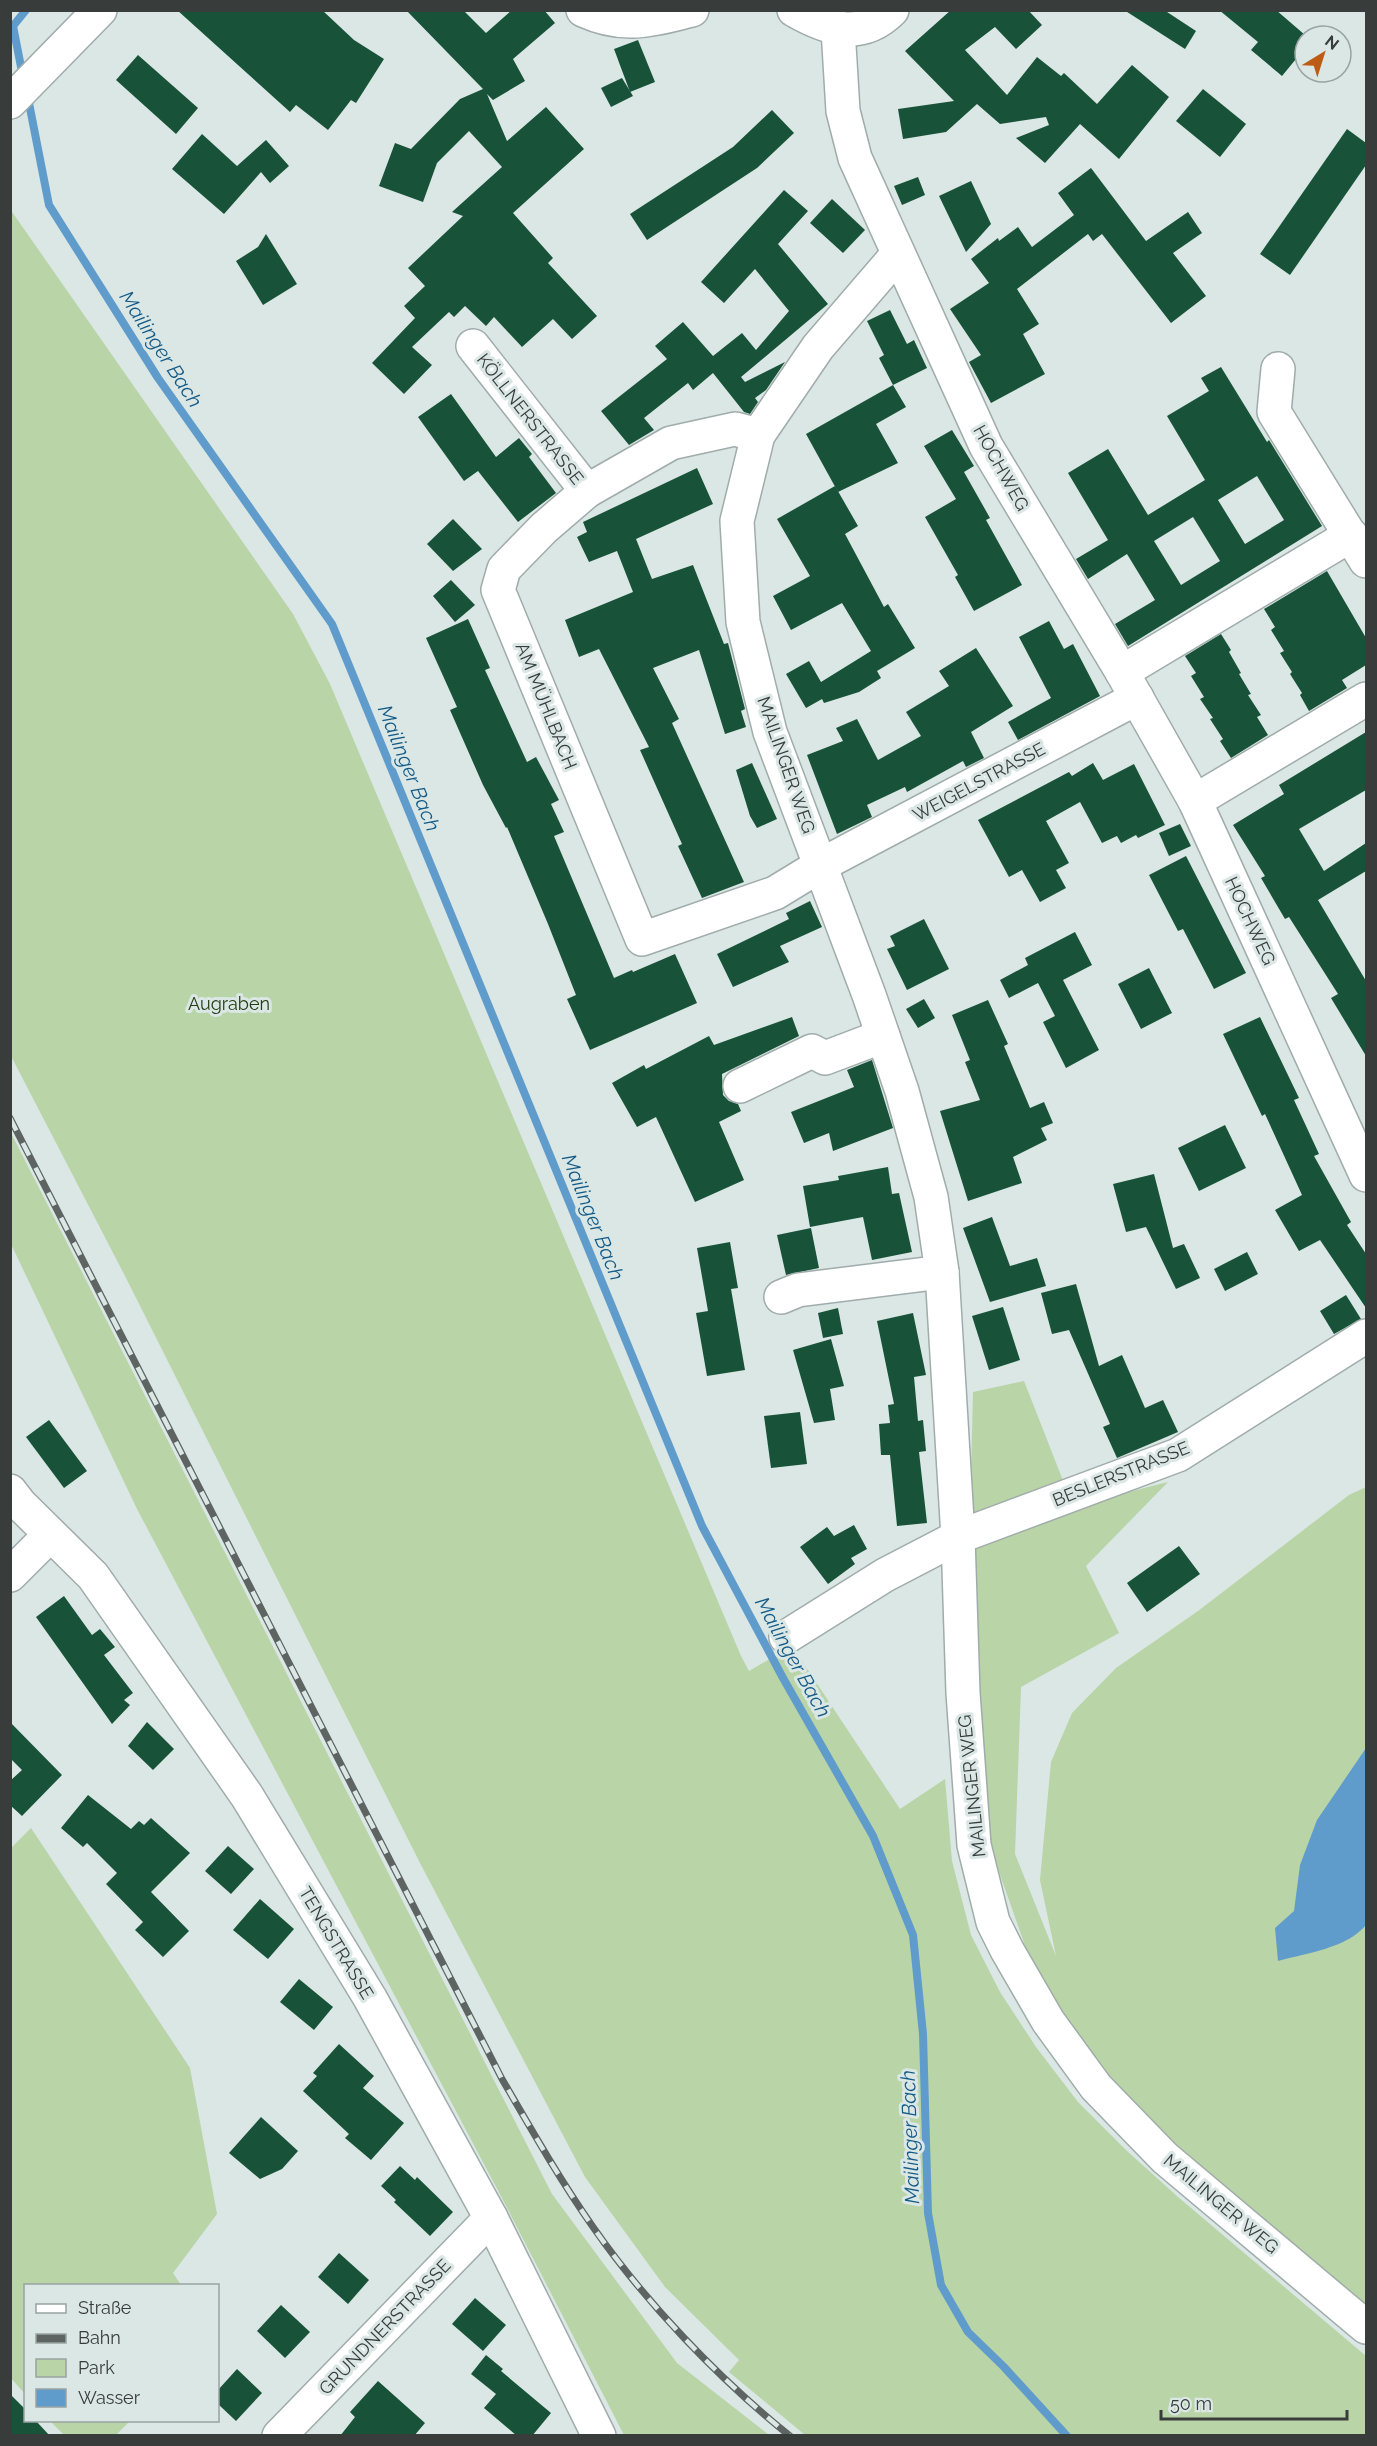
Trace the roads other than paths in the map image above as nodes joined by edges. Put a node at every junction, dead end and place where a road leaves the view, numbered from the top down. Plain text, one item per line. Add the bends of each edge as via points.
1 (100, 10) edge
2 (583, 10) edge
3 (692, 10) edge
4 (794, 10) edge
5 (892, 10) edge
6 (838, 29) junction
7 (10, 102) edge
8 (898, 254) junction
9 (473, 346) dead end
10 (1278, 369) dead end
11 (758, 435) junction
12 (587, 491) junction
13 (1359, 548) edge
14 (1130, 685) junction
15 (1366, 699) edge
16 (1195, 801) junction
17 (821, 865) junction
18 (883, 1036) junction
19 (740, 1086) dead end
20 (1366, 1175) edge
21 (942, 1272) junction
22 (781, 1296) dead end
23 (1366, 1336) edge
24 (10, 1491) edge
25 (50, 1535) junction
26 (958, 1537) junction
27 (10, 1575) edge
28 (786, 1637) dead end
29 (491, 2218) junction
30 (1366, 2327) edge
31 (279, 2436) edge
32 (599, 2436) edge

1 - 7 street
2 - 3 street via 603,19 638,22
4 - 6 street
5 - 6 street via 863,29
6 - 8 street, HOCHWEG via 843,111 855,158
8 - 11 street, MAILINGER WEG via 818,347
8 - 14 street, HOCHWEG via 986,446
9 - 12 street, KÖLLNERSTRASSE
10 - 13 street via 1274,412
11 - 12 street, AM MÜHLBACH via 735,429 671,443
11 - 17 street, MAILINGER WEG via 737,521 743,622 771,732
12 - 17 street, AM MÜHLBACH via 504,569 498,590 642,939 775,893
13 - 14 street
14 - 16 street, HOCHWEG
14 - 17 street, WEIGELSTRASSE
15 - 16 street
16 - 20 street, HOCHWEG
17 - 18 street, MAILINGER WEG
18 - 19 street via 825,1058 812,1051
18 - 21 street, MAILINGER WEG via 931,1197
21 - 22 street via 798,1290
21 - 26 street, MAILINGER WEG
23 - 26 street, BESLERSTRASSE via 1178,1455
24 - 25 street, TENGSTRASSE
25 - 27 street
25 - 29 street, TENGSTRASSE via 93,1576 247,1796 370,1998
26 - 28 street, BESLERSTRASSE via 885,1575
26 - 30 street, MAILINGER WEG via 963,1693 974,1845 993,1922 1006,1950 1073,2057 1121,2115 1165,2158
29 - 31 street, GRUNDNERSTRASSE
29 - 32 street, TENGSTRASSE

